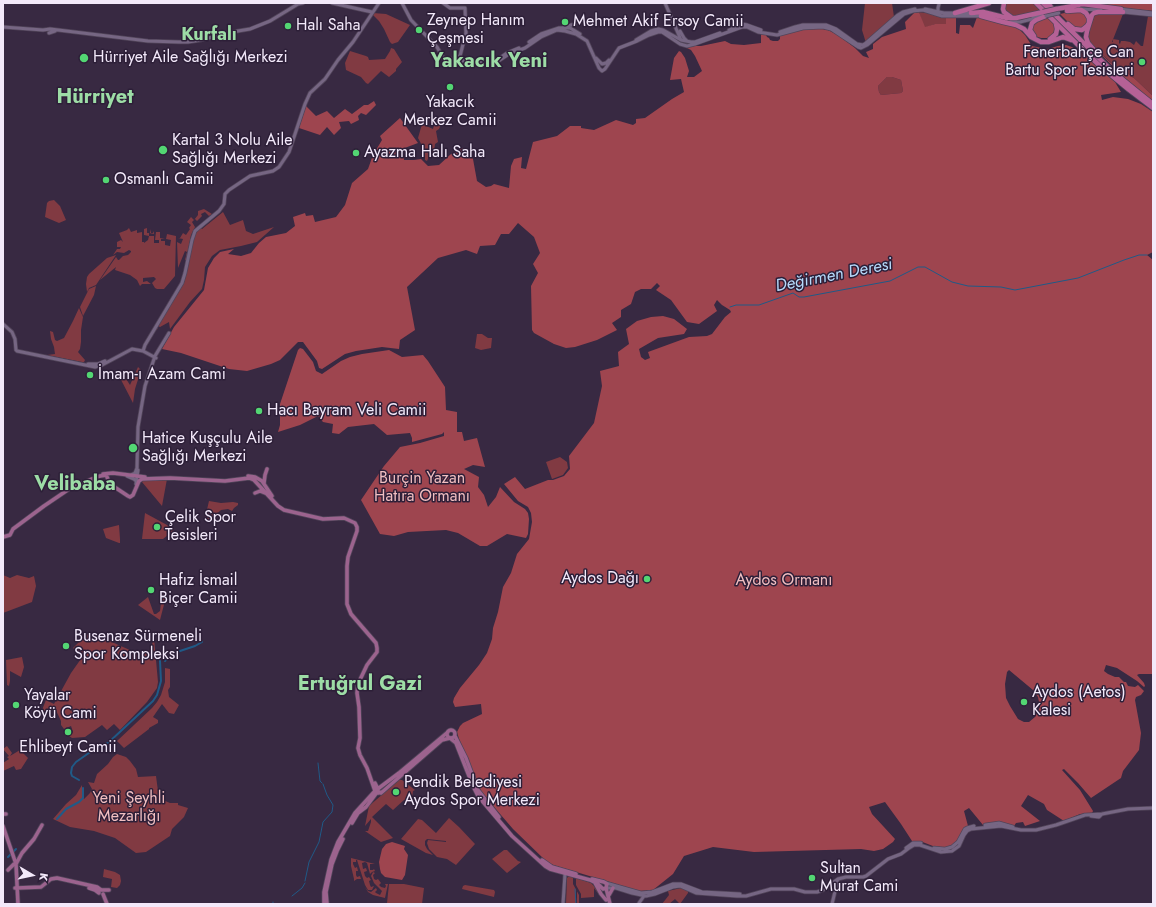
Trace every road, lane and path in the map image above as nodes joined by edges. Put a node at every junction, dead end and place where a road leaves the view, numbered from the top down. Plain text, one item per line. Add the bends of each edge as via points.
1 (303, 3) edge
2 (332, 3) edge
3 (378, 3) edge
4 (402, 3) edge
5 (443, 3) edge
6 (666, 3) edge
7 (989, 3) edge
8 (1004, 3) edge
9 (1036, 3) edge
10 (1040, 3) edge
11 (1043, 3) edge
12 (1047, 3) edge
13 (1066, 3) edge
14 (1075, 3) edge
15 (1085, 5) junction
16 (1057, 11) junction
17 (1067, 11) junction
18 (1122, 11) junction
19 (372, 12) junction
20 (934, 12) junction
21 (971, 13) junction
22 (938, 14) junction
23 (955, 14) junction
24 (1045, 14) junction
25 (1153, 14) edge
26 (981, 16) junction
27 (1024, 17) junction
28 (1054, 21) junction
29 (830, 22) dead end
30 (1068, 24) junction
31 (738, 25) junction
32 (826, 25) junction
33 (3, 27) edge
34 (571, 27) junction
35 (565, 31) junction
36 (678, 31) junction
37 (575, 32) junction
38 (672, 35) junction
39 (687, 41) junction
40 (681, 42) junction
41 (686, 46) junction
42 (1079, 46) junction
43 (1094, 50) junction
44 (462, 59) junction
45 (603, 67) junction
46 (1138, 92) junction
47 (1153, 106) edge
48 (3, 323) edge
49 (143, 350) junction
50 (156, 357) junction
51 (114, 473) junction
52 (121, 474) junction
53 (127, 475) junction
54 (264, 475) junction
55 (253, 476) junction
56 (138, 477) junction
57 (261, 480) junction
58 (109, 482) junction
59 (137, 482) junction
60 (264, 483) junction
61 (259, 485) junction
62 (74, 486) junction
63 (136, 489) junction
64 (255, 493) dead end
65 (268, 495) junction
66 (358, 527) junction
67 (3, 537) edge
68 (448, 732) junction
69 (455, 736) junction
70 (450, 738) junction
71 (402, 774) junction
72 (395, 776) junction
73 (405, 779) dead end
74 (373, 782) junction
75 (386, 782) junction
76 (378, 790) junction
77 (383, 791) junction
78 (369, 797) junction
79 (366, 807) junction
80 (1153, 808) edge
81 (3, 826) edge
82 (42, 826) dead end
83 (3, 833) edge
84 (8, 845) junction
85 (15, 863) junction
86 (8, 870) dead end
87 (567, 873) junction
88 (838, 878) junction
89 (594, 882) junction
90 (605, 883) junction
91 (16, 888) junction
92 (604, 888) junction
93 (613, 888) junction
94 (691, 890) junction
95 (644, 896) junction
96 (608, 901) edge
97 (639, 903) edge
98 (17, 904) edge
99 (106, 904) edge
100 (326, 904) edge
101 (564, 904) edge
102 (832, 904) edge

1 - 33 main road via 254,28 201,40 179,42
2 - 19 main road
3 - 19 main road
4 - 44 main road via 411,20 437,47 445,60
5 - 44 main road via 450,8 466,8
6 - 36 main road
6 - 39 main road
7 - 23 highway
8 - 27 highway via 1003,9 1006,14
9 - 28 highway
10 - 47 highway via 1086,51
11 - 46 highway via 1099,59
12 - 16 highway
13 - 16 highway
14 - 15 highway
15 - 16 highway via 1073,5
15 - 18 highway
16 - 17 main road
16 - 18 main road via 1080,6
16 - 24 highway, bridge
16 - 30 highway
17 - 18 main road via 1079,8
17 - 30 highway via 1081,10 1089,18 1087,26 1082,30 1074,29
18 - 25 main road
18 - 43 highway via 1098,12 1092,15 1086,37
19 - 49 main road via 325,79 310,93 289,152 279,166 273,171 250,176 229,190 225,194 224,205 198,228 193,236 185,273
20 - 22 main road
20 - 22 main road via 939,4
20 - 31 main road via 921,10 904,14 861,48 831,29 822,27 803,28 777,35
20 - 32 main road via 922,8 903,12 866,44 861,45
21 - 23 main road
21 - 24 main road via 1013,20
21 - 27 highway via 989,13 1007,18
22 - 23 main road
22 - 26 main road
24 - 26 main road via 1020,22
24 - 27 highway
24 - 28 highway via 1030,25 1034,37 1047,40 1055,36 1057,29
26 - 42 highway via 1016,25 1041,42 1063,37
28 - 42 highway
29 - 32 main road
30 - 43 highway
31 - 32 main road via 778,33 803,25
31 - 39 main road via 694,42
31 - 41 main road via 731,31
34 - 35 main road
34 - 37 main road
34 - 37 main road via 575,24
34 - 44 main road via 546,32 539,30 537,36 527,44 497,60
35 - 37 main road
35 - 44 main road via 557,30 540,37 497,62
36 - 38 main road via 676,35
36 - 40 main road
37 - 45 main road via 588,40
38 - 40 main road
38 - 45 main road via 661,30 651,31 619,46
39 - 40 main road
39 - 41 main road
40 - 41 main road
40 - 45 main road via 662,32 656,32 619,48
42 - 47 highway via 1120,83
43 - 46 highway
46 - 47 highway
48 - 49 main road via 12,330 18,348 53,359 95,367 132,348
49 - 50 main road
50 - 50 main road via 169,333
50 - 52 main road via 142,399 136,470 132,475
50 - 56 main road via 146,390 141,420
51 - 52 main road
51 - 58 main road via 109,476
51 - 62 main road via 101,474
52 - 53 main road
53 - 56 main road
53 - 59 main road
54 - 55 main road
54 - 57 main road
54 - 60 main road via 268,469
55 - 56 main road via 223,479
55 - 57 main road
56 - 59 main road
57 - 60 main road
57 - 61 main road
58 - 62 main road via 106,476 102,475
58 - 63 main road via 128,496 133,496
59 - 63 main road
60 - 61 main road
60 - 66 main road via 272,497 283,508 323,517 346,517 354,520
61 - 63 main road via 249,478 225,481 161,478 142,479
61 - 65 main road
62 - 67 main road via 13,529 10,535
64 - 65 main road via 261,491
65 - 66 main road via 284,510 323,519 346,518
66 - 74 main road via 349,562 349,602 353,614 379,646 378,654 368,666 359,684 358,692 361,707 360,748
68 - 69 main road via 453,730
68 - 70 main road
68 - 72 main road
69 - 70 main road
69 - 87 main road via 476,786 488,804 513,833 542,860
70 - 71 main road via 442,740
70 - 87 main road via 456,743 478,796 492,813 512,836 545,866
71 - 72 main road
71 - 73 main road
71 - 77 main road
72 - 75 main road
74 - 75 main road
74 - 76 main road
74 - 78 main road
75 - 76 main road
76 - 77 main road
76 - 78 main road
76 - 79 main road
77 - 79 main road
78 - 100 main road via 353,817 332,856 324,887
79 - 100 main road via 356,816 336,853 326,890
80 - 88 main road via 1085,815 1036,830 1021,830 999,823 970,827 965,829 958,842 950,848 937,849 916,842 902,852 887,857 863,876
81 - 84 main road
82 - 85 main road
83 - 84 main road
84 - 85 main road
85 - 86 main road
85 - 91 main road
87 - 89 main road
87 - 90 main road
87 - 101 main road
88 - 94 main road via 817,892 771,889 737,896
88 - 102 main road
89 - 92 main road
89 - 96 main road
90 - 92 main road via 607,885
90 - 94 main road via 641,893 652,892 673,884 681,884
91 - 98 main road
91 - 99 main road via 39,890 57,879 102,892
92 - 93 main road
92 - 96 main road
93 - 95 main road
93 - 96 main road
94 - 95 main road via 680,886
95 - 97 main road

